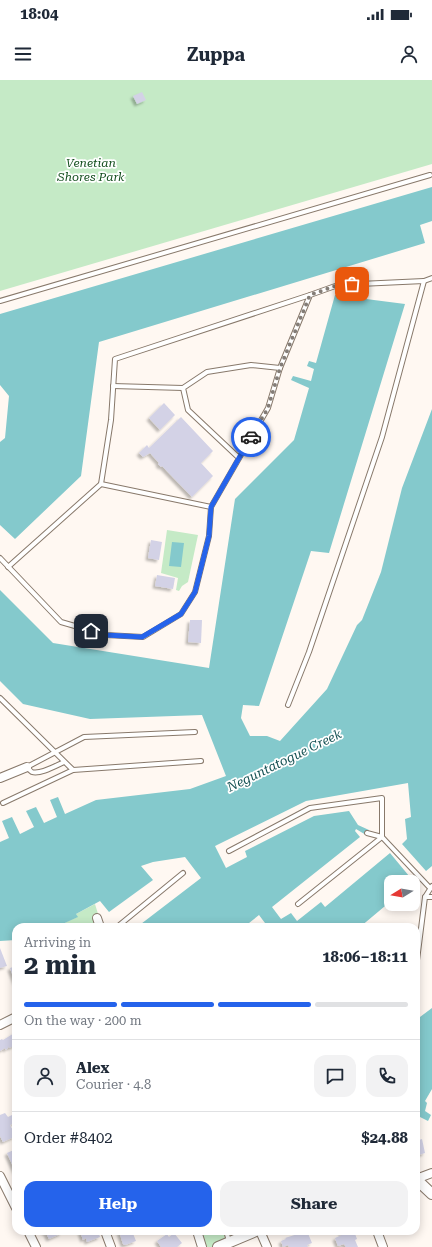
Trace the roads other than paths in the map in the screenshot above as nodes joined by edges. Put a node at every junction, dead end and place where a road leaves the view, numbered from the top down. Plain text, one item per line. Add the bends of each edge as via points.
1 (430, 175) dead end
2 (432, 278) edge
3 (424, 281) junction
4 (310, 295) junction
5 (0, 302) edge
6 (280, 368) junction
7 (113, 386) junction
8 (183, 388) junction
9 (239, 458) junction
10 (101, 484) junction
11 (211, 507) junction
12 (0, 558) edge
13 (8, 567) junction
14 (0, 698) edge
15 (288, 705) dead end
16 (195, 732) dead end
17 (55, 753) junction
18 (201, 761) dead end
19 (64, 762) junction
20 (27, 767) junction
21 (73, 770) junction
22 (0, 778) edge
23 (3, 803) dead end
24 (367, 833) dead end
25 (382, 837) junction
26 (229, 851) dead end
27 (182, 872) dead end
28 (431, 887) edge
29 (425, 896) junction
30 (432, 897) edge
31 (298, 904) dead end
32 (98, 918) dead end
33 (99, 923) edge
34 (121, 923) edge
35 (420, 936) edge
36 (12, 1019) edge
37 (0, 1025) edge
38 (432, 1173) edge
39 (0, 1176) edge
40 (420, 1178) edge
41 (420, 1183) edge
42 (432, 1194) edge
43 (12, 1200) edge
44 (30, 1235) edge
45 (106, 1235) edge
46 (198, 1235) edge
47 (227, 1235) edge
48 (246, 1235) edge
49 (262, 1235) edge
50 (378, 1235) edge
51 (229, 1242) junction
52 (36, 1247) edge
53 (111, 1247) edge
54 (202, 1247) edge
55 (218, 1247) edge
56 (267, 1247) edge
57 (383, 1247) edge

1 - 5 lane
2 - 3 lane
3 - 4 lane via 338,285
3 - 15 lane via 382,437 309,652
4 - 6 lane
4 - 7 lane via 115,359
6 - 8 lane via 251,365 207,372
6 - 9 lane via 268,408
7 - 8 lane
7 - 10 lane via 111,420
8 - 9 lane via 188,410
9 - 11 lane
10 - 11 lane
10 - 13 lane
11 - 13 lane via 209,536 195,592 181,614 142,637 106,635 61,622
12 - 13 lane
14 - 17 lane
16 - 17 lane via 84,737
17 - 19 lane
17 - 20 lane
18 - 21 lane
19 - 20 lane via 37,772
19 - 21 lane
20 - 22 street
21 - 23 lane
24 - 25 lane
25 - 26 lane via 382,798 310,808
25 - 28 lane
25 - 31 lane
27 - 34 lane
28 - 29 lane
29 - 30 lane
29 - 35 lane
32 - 33 street
36 - 37 street
38 - 40 street
39 - 43 street
41 - 42 street
44 - 52 street
45 - 53 street
46 - 54 street
47 - 51 lane
48 - 51 street
49 - 56 street
50 - 57 street
51 - 55 street

